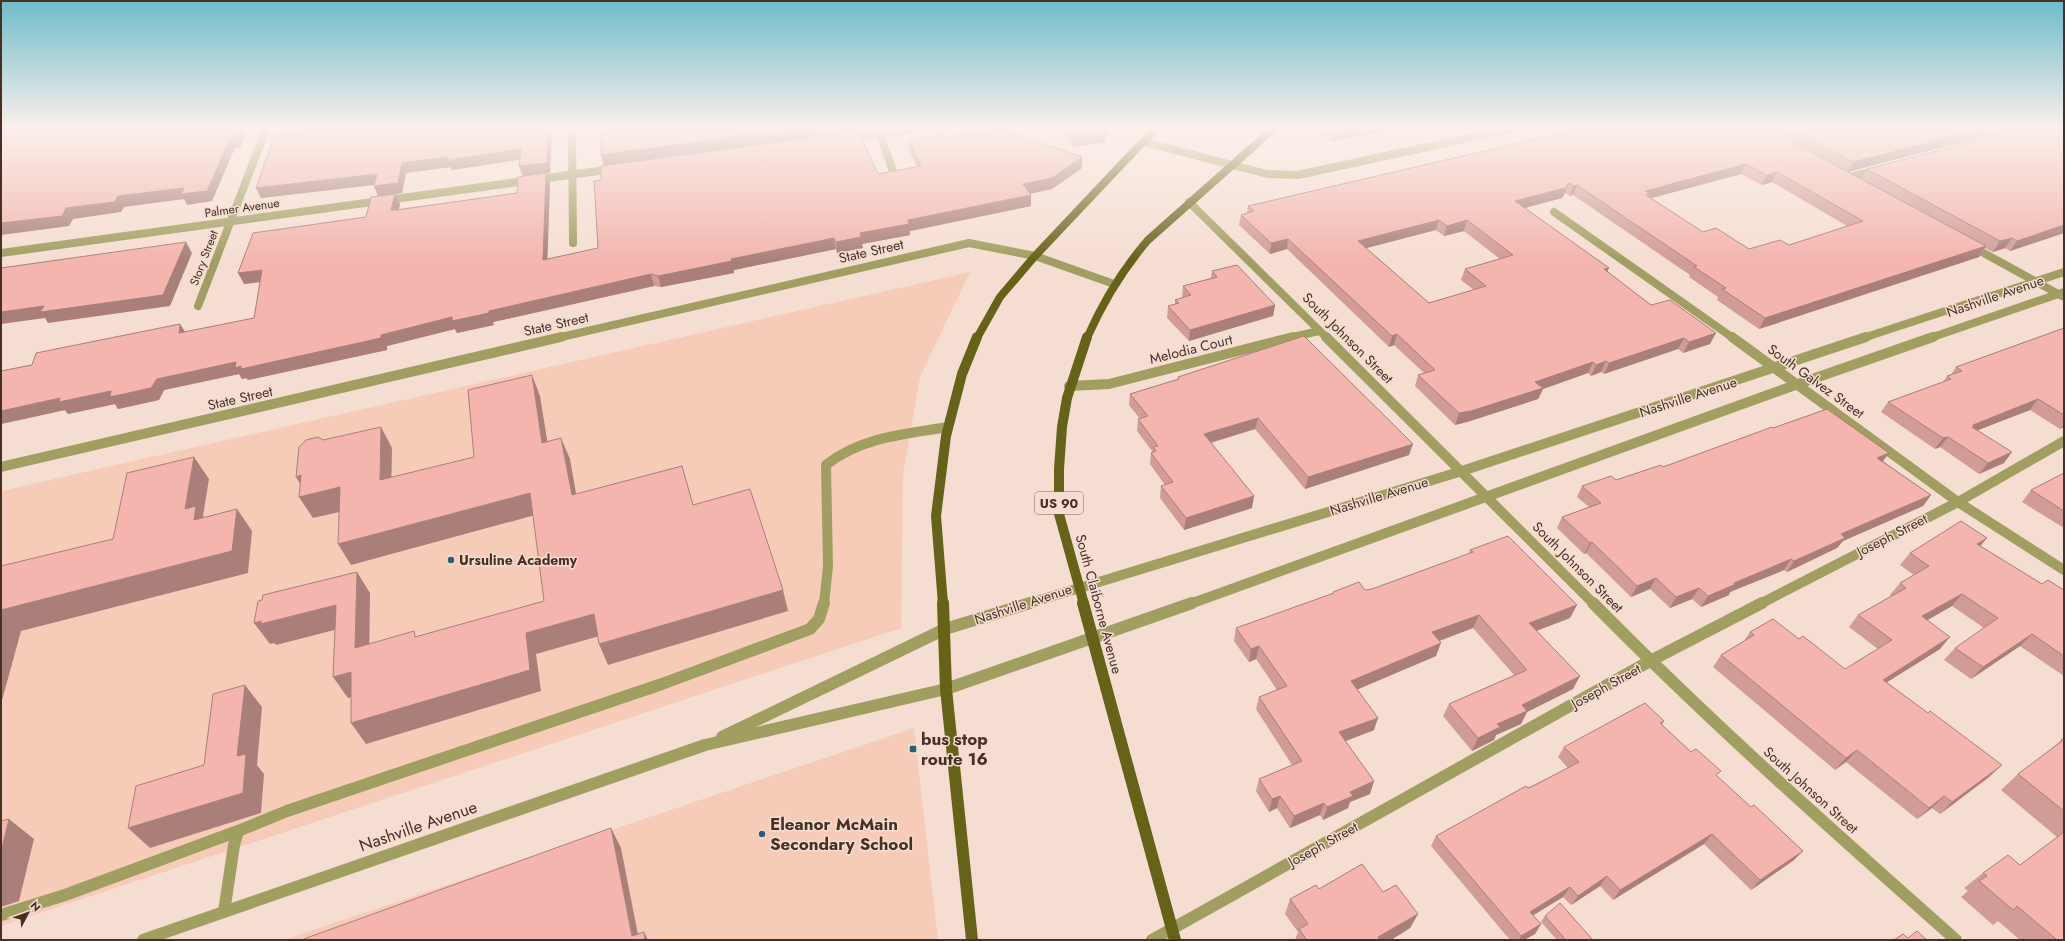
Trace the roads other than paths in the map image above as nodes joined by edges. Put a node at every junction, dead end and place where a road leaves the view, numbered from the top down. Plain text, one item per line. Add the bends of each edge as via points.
1 (249, 173) edge
2 (581, 173) edge
3 (894, 173) edge
4 (1114, 173) edge
5 (1226, 173) edge
6 (1263, 173) edge
7 (1308, 173) edge
8 (1858, 173) edge
9 (572, 174) junction
10 (895, 177) edge
11 (1859, 185) edge
12 (1189, 202) junction
13 (1554, 212) dead end
14 (231, 222) junction
15 (1962, 241) edge
16 (572, 243) dead end
17 (1, 253) edge
18 (1035, 256) junction
19 (2064, 272) edge
20 (2037, 282) junction
21 (1114, 284) junction
22 (2062, 294) edge
23 (198, 306) dead end
24 (1319, 331) junction
25 (1776, 369) junction
26 (1798, 384) junction
27 (1068, 386) junction
28 (948, 426) junction
29 (2064, 441) edge
30 (1, 467) edge
31 (1462, 471) junction
32 (1487, 496) junction
33 (1958, 502) junction
34 (2064, 570) edge
35 (1078, 587) junction
36 (945, 629) junction
37 (1092, 639) junction
38 (1650, 661) junction
39 (946, 689) junction
40 (705, 745) junction
41 (238, 831) junction
42 (224, 912) junction
43 (1, 915) edge
44 (1173, 935) edge
45 (143, 940) edge
46 (972, 940) edge
47 (1152, 940) edge
48 (1956, 940) edge

1 - 14 street, Story Street
2 - 9 street, Palmer Avenue
3 - 10 street
4 - 18 main road
5 - 12 main road, South Claiborne Avenue / US 90
6 - 7 street via 1298,175
8 - 11 street via 1842,176
9 - 14 street, Palmer Avenue
9 - 16 street
12 - 21 main road, South Claiborne Avenue / US 90 via 1148,240
12 - 24 street, South Johnson Street
13 - 25 street, South Galvez Street
14 - 17 street, Palmer Avenue
14 - 23 street, Story Street
15 - 20 street
18 - 21 street, State Street
18 - 28 main road via 1000,297 980,331 962,374
18 - 30 street, State Street via 969,243
19 - 20 street, Nashville Avenue
20 - 22 street
20 - 25 street, Nashville Avenue
21 - 27 main road, South Claiborne Avenue / US 90 via 1089,333
22 - 26 street, Nashville Avenue
24 - 27 street, Melodia Court via 1109,384
24 - 31 street, South Johnson Street
25 - 26 street, South Galvez Street
25 - 31 street, Nashville Avenue
26 - 32 street, Nashville Avenue
26 - 33 street, South Galvez Street
27 - 35 main road, South Claiborne Avenue / US 90 via 1058,453 1059,514
28 - 36 main road via 936,516
28 - 41 street via 856,445 835,456 826,465 827,569 819,618 810,629 662,684 287,811
29 - 33 street, Joseph Street
31 - 32 street, South Johnson Street
31 - 35 street, Nashville Avenue
32 - 37 street, Nashville Avenue
32 - 38 street, South Johnson Street
33 - 34 street, South Galvez Street
33 - 38 street, Joseph Street
35 - 36 street, Nashville Avenue
35 - 37 main road, South Claiborne Avenue / US 90
36 - 39 main road
36 - 40 street, Nashville Avenue
37 - 39 street, Nashville Avenue
37 - 44 main road, South Claiborne Avenue / US 90
38 - 44 street, Joseph Street
38 - 48 street, South Johnson Street via 1755,761
39 - 40 street, Nashville Avenue
39 - 46 main road
40 - 42 street, Nashville Avenue
41 - 42 street
41 - 43 street via 64,895
42 - 45 street, Nashville Avenue
44 - 47 street, Joseph Street

